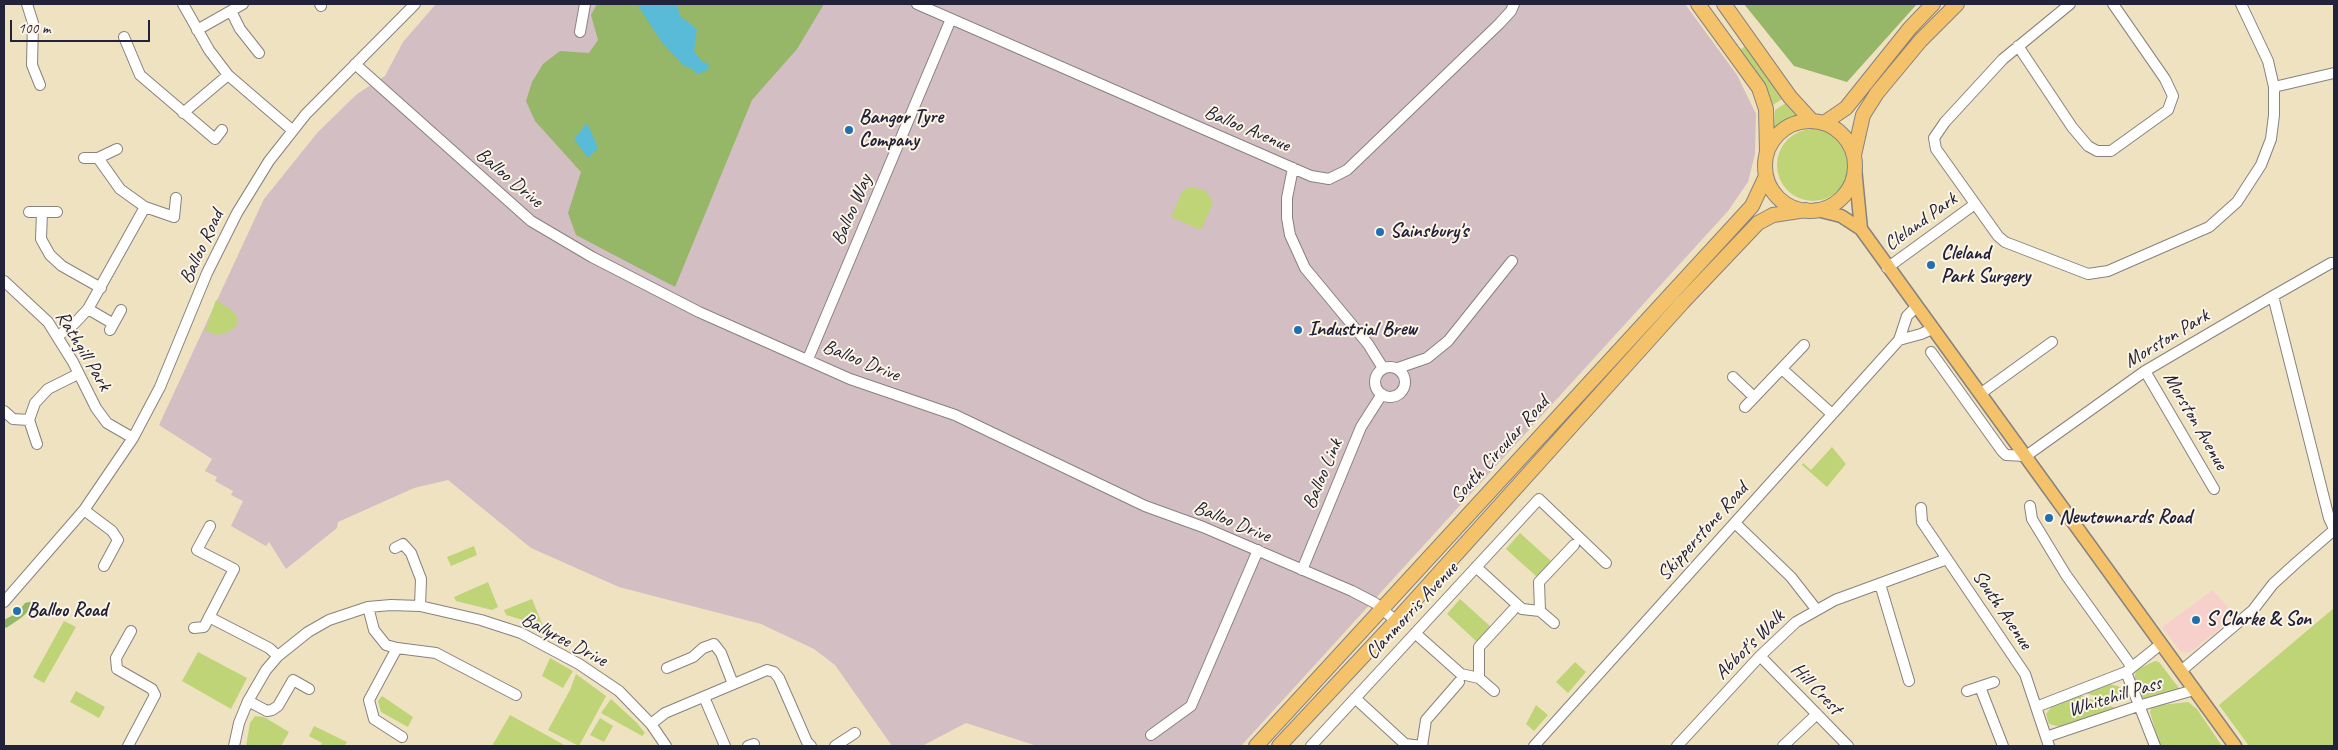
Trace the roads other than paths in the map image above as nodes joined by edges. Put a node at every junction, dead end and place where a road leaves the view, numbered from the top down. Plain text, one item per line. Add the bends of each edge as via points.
1 (27, 4) edge
2 (183, 4) edge
3 (243, 4) edge
4 (415, 4) edge
5 (585, 4) edge
6 (917, 4) edge
7 (1514, 4) edge
8 (1698, 4) edge
9 (1724, 4) edge
10 (1932, 4) edge
11 (1957, 4) edge
12 (2070, 4) edge
13 (2113, 4) edge
14 (2241, 4) edge
15 (231, 11) junction
16 (951, 19) junction
17 (197, 30) junction
18 (580, 32) dead end
19 (124, 37) dead end
20 (2018, 46) junction
21 (259, 53) dead end
22 (355, 64) junction
23 (2334, 73) edge
24 (228, 75) junction
25 (40, 86) dead end
26 (2274, 87) junction
27 (183, 113) junction
28 (1818, 122) junction
29 (222, 130) dead end
30 (292, 130) junction
31 (117, 149) dead end
32 (1767, 153) junction
33 (84, 158) dead end
34 (98, 158) junction
35 (1854, 162) junction
36 (1293, 168) junction
37 (1766, 176) junction
38 (176, 198) dead end
39 (1974, 204) junction
40 (145, 207) junction
41 (1812, 210) junction
42 (29, 212) dead end
43 (42, 212) junction
44 (57, 212) dead end
45 (1861, 229) junction
46 (1512, 261) dead end
47 (2334, 264) edge
48 (1887, 268) junction
49 (4, 281) edge
50 (101, 288) junction
51 (2272, 296) junction
52 (1916, 307) junction
53 (88, 310) junction
54 (121, 310) dead end
55 (1932, 329) junction
56 (58, 336) junction
57 (1898, 340) junction
58 (2052, 342) dead end
59 (1804, 346) dead end
60 (1931, 352) dead end
61 (808, 359) junction
62 (1383, 368) junction
63 (1398, 368) junction
64 (1782, 369) junction
65 (2145, 371) junction
66 (78, 374) junction
67 (1733, 377) dead end
68 (1382, 394) junction
69 (1980, 394) junction
70 (1754, 398) junction
71 (1744, 408) dead end
72 (4, 411) edge
73 (1832, 414) junction
74 (29, 420) junction
75 (133, 438) junction
76 (38, 444) dead end
77 (2026, 456) junction
78 (2214, 489) dead end
79 (2030, 506) dead end
80 (1920, 508) dead end
81 (84, 510) junction
82 (1735, 523) junction
83 (210, 526) dead end
84 (2334, 530) edge
85 (1574, 544) dead end
86 (395, 548) dead end
87 (1258, 550) junction
88 (1947, 559) junction
89 (1606, 563) dead end
90 (104, 566) dead end
91 (1476, 567) junction
92 (1302, 570) junction
93 (1880, 584) junction
94 (4, 602) edge
95 (420, 606) junction
96 (368, 607) junction
97 (1816, 609) junction
98 (1513, 610) dead end
99 (1540, 612) junction
100 (1389, 615) junction
101 (209, 617) junction
102 (1554, 623) dead end
103 (194, 628) dead end
104 (131, 631) dead end
105 (1415, 634) junction
106 (2161, 644) junction
107 (397, 648) junction
108 (278, 656) junction
109 (1760, 656) junction
110 (667, 668) dead end
111 (2129, 670) junction
112 (2181, 671) junction
113 (1479, 678) junction
114 (1909, 681) dead end
115 (1460, 682) dead end
116 (1994, 682) dead end
117 (733, 684) junction
118 (1980, 687) junction
119 (309, 689) dead end
120 (2194, 690) junction
121 (1494, 691) dead end
122 (1967, 691) dead end
123 (516, 695) dead end
124 (704, 697) junction
125 (1355, 698) junction
126 (248, 701) junction
127 (2138, 706) junction
128 (2036, 707) junction
129 (1817, 714) junction
130 (651, 724) junction
131 (855, 733) dead end
132 (1151, 735) dead end
133 (402, 737) dead end
134 (2048, 741) edge
135 (128, 746) edge
136 (234, 746) edge
137 (666, 746) edge
138 (725, 746) edge
139 (811, 746) edge
140 (835, 746) edge
141 (1256, 746) edge
142 (1279, 746) edge
143 (1311, 746) edge
144 (1422, 746) edge
145 (1534, 746) edge
146 (1677, 746) edge
147 (1783, 746) edge
148 (1848, 746) edge
149 (2003, 746) edge
150 (2155, 746) edge
151 (2235, 746) edge

1 - 25 street via 33,23 32,65
2 - 17 street
3 - 15 street
4 - 22 street, Balloo Road
5 - 18 street
6 - 16 street, Balloo Avenue
7 - 36 street, Balloo Avenue via 1499,24 1347,170 1329,179
8 - 32 highway via 1759,88 1766,109
9 - 28 highway via 1790,97
10 - 28 highway via 1846,108
11 - 35 highway via 1920,40 1877,93 1863,115
12 - 20 street
13 - 20 street via 2165,79 2173,96 2168,110 2110,152 2088,146
14 - 26 street via 2268,60
15 - 17 street
15 - 21 street
16 - 36 street, Balloo Avenue
16 - 61 street, Balloo Way
17 - 24 street
19 - 27 street via 140,75
20 - 39 street via 1945,122 1934,138 1936,149
22 - 30 street, Balloo Road
22 - 61 street, Balloo Drive via 531,221 699,312
23 - 26 street
24 - 27 street
24 - 30 street
26 - 39 street via 2271,140 2260,166 2237,202 2209,227 2108,271 2088,274 2005,242
27 - 29 street via 215,139
28 - 32 highway via 1800,122 1784,130 1772,142
28 - 35 highway via 1837,130 1848,142
30 - 75 street, Balloo Road via 237,213 207,273 160,387
31 - 34 street
32 - 37 highway
33 - 34 street
34 - 40 street via 120,189
35 - 41 highway via 1852,181 1846,192 1837,201
35 - 45 main road
36 - 62 street via 1287,218 1290,235 1304,268 1368,344
37 - 41 highway via 1781,200 1792,207
37 - 100 highway, South Circular Road via 1752,206
38 - 40 street via 174,217
39 - 48 street, Cleland Park
40 - 50 street
41 - 45 main road via 1841,216
41 - 100 highway, South Circular Road via 1773,215 1758,223 1480,529
42 - 43 street
43 - 44 street
43 - 50 street via 41,239 50,255 62,266
45 - 48 main road
46 - 63 street via 1456,333 1427,358
47 - 51 street, Morston Park
48 - 52 main road
49 - 56 street, Rathgill Park via 42,315
50 - 53 street
51 - 65 street, Morston Park
51 - 84 street
52 - 55 main road
52 - 57 street, Skipperstone Road via 1908,316
53 - 54 street via 111,327
53 - 56 street
55 - 57 street
55 - 69 main road
56 - 66 street, Rathgill Park
57 - 73 street, Skipperstone Road
58 - 69 street
59 - 64 street
60 - 77 street via 2002,451 2006,455
61 - 87 street, Balloo Drive via 850,379 954,415 1145,506
62 - 63 street
62 - 68 street via 1375,380 1377,390
63 - 68 street via 1404,375 1403,390 1395,396
64 - 70 street
64 - 73 street
65 - 77 street, Morston Park
65 - 78 street, Morston Avenue
66 - 74 street via 40,395
66 - 75 street, Rathgill Park via 107,423
67 - 70 street
68 - 92 street, Balloo Link via 1361,427
69 - 77 main road
70 - 71 street
72 - 74 street via 13,419
73 - 82 street, Skipperstone Road
74 - 76 street
75 - 81 street, Balloo Road
77 - 106 main road
79 - 111 street via 2032,519
80 - 88 street, South Avenue via 1922,522
81 - 90 street via 112,531 118,540
81 - 94 street, Balloo Road
82 - 97 street via 1791,577
82 - 145 street, Skipperstone Road
83 - 101 street via 198,550 234,569
84 - 112 street via 2296,563 2252,610
85 - 99 street via 1539,582
86 - 95 street via 403,544 410,553 421,579
87 - 92 street, Balloo Drive
87 - 132 street via 1192,706
88 - 93 street, Abbot's Walk
88 - 128 street, South Avenue via 2025,674
89 - 91 street, Clanmorris Avenue via 1539,499
91 - 99 street via 1522,609
91 - 105 street, Clanmorris Avenue
92 - 100 street, Balloo Drive via 1352,591
93 - 97 street, Abbot's Walk
93 - 114 street
95 - 96 street, Ballyree Drive
95 - 130 street, Ballyree Drive via 521,633 580,664 619,691
96 - 107 street via 377,636 386,645
96 - 108 street, Ballyree Drive via 329,620
97 - 109 street, Abbot's Walk via 1784,632
98 - 113 street via 1479,648
99 - 102 street
100 - 141 highway, South Circular Road
100 - 142 highway, South Circular Road
101 - 103 street via 204,627
101 - 108 street via 269,648
104 - 135 street via 116,658 117,669 152,689 155,695
105 - 113 street via 1461,674
105 - 125 street, Clanmorris Avenue
106 - 111 street, Whitehill Pass
106 - 112 main road
107 - 123 street via 443,656
107 - 133 street via 369,700 374,719
108 - 126 street, Ballyree Drive
109 - 129 street, Hill Crest
109 - 146 street, Abbot's Walk
110 - 117 street via 714,644
111 - 127 street
111 - 128 street, Whitehill Pass
112 - 120 main road
113 - 121 street
115 - 144 street via 1426,720
116 - 118 street
117 - 124 street
117 - 139 street via 767,670 774,672
118 - 122 street
118 - 149 street
119 - 126 street via 293,680 278,706 267,711
120 - 127 street, Whitehill Pass
120 - 151 main road
124 - 130 street via 665,713
124 - 138 street
125 - 143 street, Clanmorris Avenue
125 - 144 street via 1405,744
126 - 136 street, Ballyree Drive
127 - 134 street, Whitehill Pass
127 - 150 street
128 - 134 street, South Avenue
129 - 147 street
129 - 148 street, Hill Crest
130 - 137 street, Ballyree Drive
131 - 140 street

